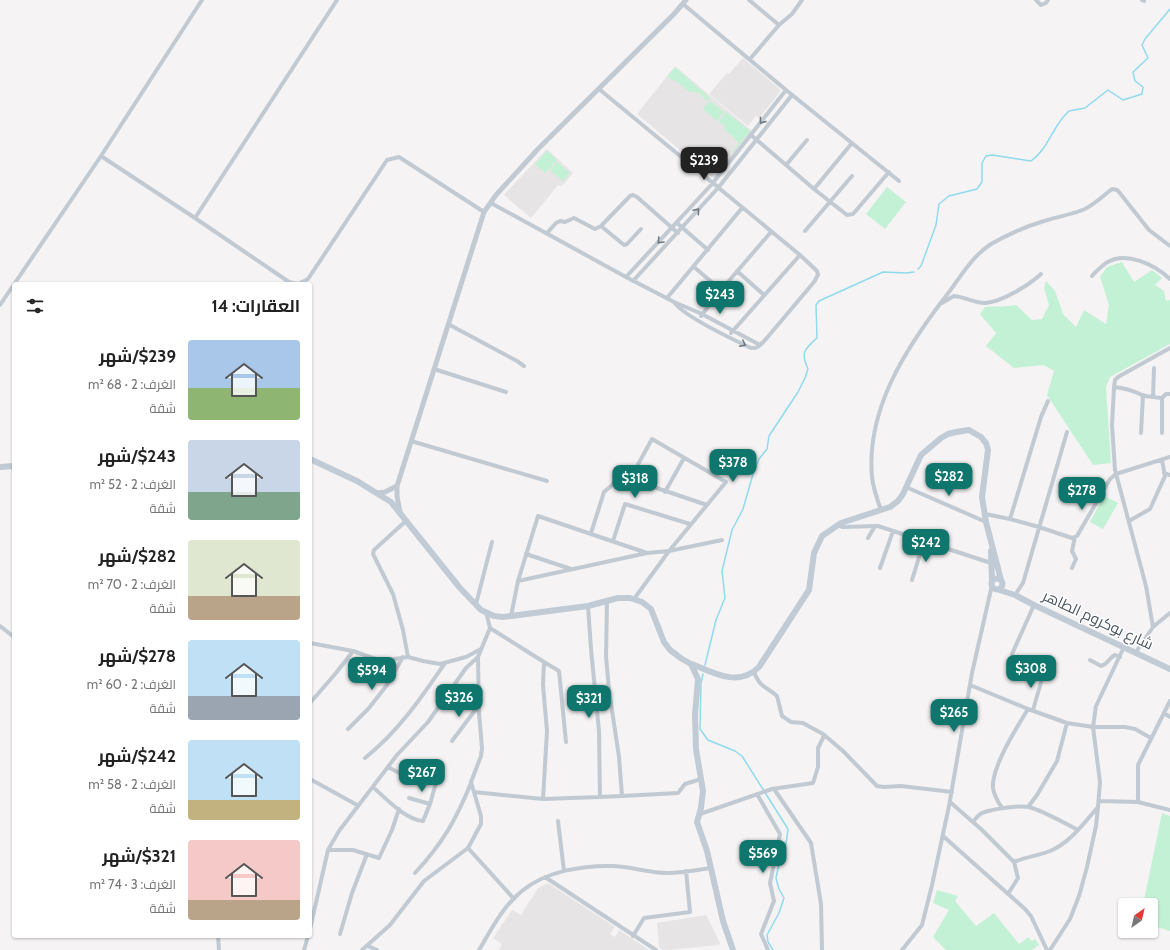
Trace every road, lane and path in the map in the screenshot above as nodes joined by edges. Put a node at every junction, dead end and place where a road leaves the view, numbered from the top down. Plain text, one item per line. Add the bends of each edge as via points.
1 (202, 0) edge
2 (338, 0) edge
3 (749, 0) edge
4 (802, 0) edge
5 (1036, 0) edge
6 (1048, 0) edge
7 (685, 2) edge
8 (779, 25) junction
9 (750, 59) junction
10 (599, 89) junction
11 (786, 90) junction
12 (792, 94) junction
13 (751, 135) junction
14 (757, 140) junction
15 (807, 140) dead end
16 (852, 143) junction
17 (101, 156) junction
18 (786, 165) junction
19 (889, 172) junction
20 (852, 176) dead end
21 (899, 181) dead end
22 (712, 184) junction
23 (718, 188) junction
24 (814, 189) junction
25 (491, 202) junction
26 (830, 202) junction
27 (742, 208) junction
28 (484, 212) junction
29 (195, 218) junction
30 (677, 224) junction
31 (601, 226) junction
32 (672, 228) junction
33 (682, 228) junction
34 (641, 229) dead end
35 (805, 231) dead end
36 (771, 232) junction
37 (547, 233) junction
38 (678, 233) junction
39 (1170, 246) edge
40 (708, 250) junction
41 (800, 255) junction
42 (694, 267) junction
43 (737, 271) junction
44 (1041, 274) dead end
45 (1092, 276) dead end
46 (626, 277) junction
47 (1170, 279) edge
48 (633, 281) junction
49 (16, 282) edge
50 (289, 282) edge
51 (301, 282) edge
52 (12, 287) edge
53 (721, 290) junction
54 (764, 295) junction
55 (667, 298) junction
56 (674, 302) junction
57 (0, 305) edge
58 (939, 305) junction
59 (702, 314) junction
60 (698, 320) junction
61 (448, 324) junction
62 (732, 331) junction
63 (728, 336) junction
64 (760, 345) junction
65 (1170, 348) edge
66 (524, 366) dead end
67 (1154, 368) dead end
68 (434, 369) junction
69 (1114, 387) junction
70 (506, 392) dead end
71 (1170, 394) edge
72 (1143, 395) junction
73 (1153, 397) junction
74 (1162, 398) junction
75 (1048, 401) dead end
76 (1067, 432) dead end
77 (1141, 433) dead end
78 (1162, 433) dead end
79 (411, 441) junction
80 (1170, 457) edge
81 (684, 458) junction
82 (312, 460) edge
83 (1162, 460) junction
84 (12, 466) edge
85 (0, 467) edge
86 (1164, 473) junction
87 (1116, 474) junction
88 (1170, 475) edge
89 (630, 479) junction
90 (547, 481) dead end
91 (397, 486) junction
92 (906, 487) junction
93 (665, 492) junction
94 (377, 494) junction
95 (707, 506) junction
96 (881, 510) junction
97 (400, 512) junction
98 (985, 514) junction
99 (407, 520) junction
100 (1010, 520) junction
101 (1129, 521) junction
102 (986, 522) junction
103 (690, 524) junction
104 (837, 525) junction
105 (875, 526) junction
106 (1039, 527) junction
107 (893, 531) junction
108 (591, 533) junction
109 (1075, 537) junction
110 (868, 538) dead end
111 (990, 538) junction
112 (722, 540) dead end
113 (613, 541) junction
114 (492, 542) dead end
115 (924, 542) junction
116 (669, 551) junction
117 (647, 553) junction
118 (526, 554) junction
119 (991, 563) junction
120 (880, 568) dead end
121 (1072, 568) dead end
122 (571, 569) junction
123 (912, 580) dead end
124 (518, 581) junction
125 (1001, 581) junction
126 (993, 585) junction
127 (1015, 595) junction
128 (634, 599) junction
129 (607, 601) junction
130 (476, 604) junction
131 (1034, 605) junction
132 (588, 606) junction
133 (486, 612) junction
134 (1170, 613) edge
135 (511, 616) junction
136 (0, 626) edge
137 (1152, 627) junction
138 (490, 628) junction
139 (12, 635) edge
140 (312, 643) edge
141 (1124, 647) junction
142 (482, 648) junction
143 (353, 651) junction
144 (1136, 652) junction
145 (1012, 654) dead end
146 (408, 657) junction
147 (478, 657) junction
148 (1120, 657) junction
149 (403, 658) junction
150 (1090, 660) dead end
151 (544, 662) junction
152 (445, 663) junction
153 (691, 664) junction
154 (1170, 668) edge
155 (754, 672) junction
156 (1044, 672) dead end
157 (970, 685) junction
158 (312, 701) edge
159 (1170, 701) edge
160 (479, 705) junction
161 (1030, 710) junction
162 (1164, 713) junction
163 (1170, 717) edge
164 (1067, 723) junction
165 (1094, 727) junction
166 (348, 728) dead end
167 (824, 736) junction
168 (1151, 738) junction
169 (452, 741) dead end
170 (566, 742) dead end
171 (364, 758) dead end
172 (388, 767) junction
173 (701, 779) junction
174 (312, 780) edge
175 (471, 782) junction
176 (373, 787) junction
177 (774, 789) junction
178 (474, 792) junction
179 (952, 792) junction
180 (761, 793) junction
181 (622, 796) junction
182 (600, 797) junction
183 (409, 798) dead end
184 (544, 799) junction
185 (1099, 801) junction
186 (950, 802) junction
187 (1138, 802) junction
188 (430, 804) junction
189 (358, 805) junction
190 (1028, 807) junction
191 (1098, 807) junction
192 (1002, 808) junction
193 (399, 809) junction
194 (1170, 810) edge
195 (700, 814) junction
196 (1097, 819) junction
197 (558, 821) dead end
198 (1086, 821) junction
199 (973, 822) junction
200 (1078, 830) junction
201 (943, 836) junction
202 (468, 848) junction
203 (328, 850) junction
204 (367, 854) junction
205 (1014, 862) junction
206 (711, 868) junction
207 (564, 871) junction
208 (686, 872) junction
209 (415, 873) dead end
210 (545, 877) junction
211 (1008, 894) junction
212 (514, 899) junction
213 (312, 920) edge
214 (340, 934) dead end
215 (633, 936) junction
216 (218, 938) edge
217 (307, 938) edge
218 (368, 946) junction
219 (219, 950) edge
220 (304, 950) edge
221 (362, 950) edge
222 (377, 950) edge
223 (479, 950) edge
224 (656, 950) edge
225 (732, 950) edge
226 (768, 950) edge
227 (822, 950) edge
228 (902, 950) edge
229 (1048, 950) edge

1 - 17 street
2 - 29 street
3 - 8 street
4 - 8 street via 792,14
5 - 6 street via 1041,5
7 - 9 street
7 - 10 street
8 - 9 street
9 - 11 street
10 - 22 street
10 - 25 street via 538,149
11 - 12 street
11 -> 13 street
12 - 14 street
12 - 16 street
13 - 14 street
13 - 22 street
14 - 18 street
14 - 23 street
15 - 18 street
16 - 19 street
16 - 24 street
17 - 29 street
17 - 49 street
18 - 24 street
19 - 21 street
19 - 26 street via 853,214 847,215
20 - 26 street
22 - 23 street
22 - 30 street
23 - 27 street
33 -> 23 street
24 - 26 street
25 - 28 street
25 - 37 street
26 - 35 street
27 - 36 street
27 - 40 street
28 - 51 street via 399,157 387,160 308,278
28 - 61 street
29 - 50 street
30 - 32 street
30 - 33 street
31 - 32 street via 633,195
31 - 34 street via 624,245
31 - 37 street via 595,230 574,218 556,223
32 - 38 street
32 -> 46 street
33 - 38 street
33 - 40 street
36 - 41 street
36 - 43 street
37 - 46 street
38 - 48 street
39 - 58 street via 1149,230 1117,190 1112,189 1085,209 1040,222 991,244 972,260
40 - 42 street
41 - 54 street
41 - 64 street via 817,271 817,279
42 - 53 street
42 - 55 street
43 - 53 street
43 - 54 street
44 - 58 street via 1022,289 996,301 986,303 954,296
45 - 47 street via 1108,262 1122,258 1140,260 1160,269
46 - 48 street
48 - 55 street
52 - 57 street
53 - 59 street
54 - 62 street
55 - 56 street
56 - 59 street
56 - 60 street
58 - 96 street via 898,366 880,412 873,441 872,478
59 - 60 street
59 - 62 street
60 - 63 street
61 - 66 street
61 - 68 street
62 - 63 street
62 - 64 street
63 -> 64 street via 754,349
65 - 69 street via 1118,377
67 - 73 street
68 - 70 street
68 - 79 street
69 - 72 street via 1131,389
69 - 87 street via 1112,425
71 - 74 street
72 - 73 street
72 - 77 street
73 - 74 street
74 - 78 street
75 - 100 street
76 - 106 street
79 - 90 street
79 - 91 street
80 - 83 street
81 - 89 street via 652,439
81 - 93 street
81 - 95 street via 726,482
82 - 94 main road
83 - 86 street
83 - 87 street
84 - 85 main road
86 - 88 street
86 - 101 street via 1165,476 1150,509
87 - 101 street
87 - 109 street via 1110,479
89 - 93 street
89 - 108 street via 618,480 604,492
91 - 94 street
91 - 97 street
92 - 96 main road via 898,502
92 - 98 main road via 921,455 948,434 969,430 986,443 988,450 982,497
92 - 102 street
93 - 95 street
94 - 97 main road via 391,502
95 - 103 street
96 - 104 main road
97 - 99 main road
98 - 100 street
98 - 102 main road
99 - 130 main road via 460,588
99 - 146 street via 374,550 373,554 393,594
100 - 106 street
101 - 137 street via 1146,586
102 - 111 main road
103 - 113 street via 625,504
103 - 116 street
104 - 105 street
104 - 155 main road via 822,536 818,543 814,553 809,590
105 - 107 street
105 - 110 street
106 - 109 street via 1069,538
106 - 127 street via 1023,583
107 - 115 street
107 - 120 street
108 - 113 street
108 - 118 street via 538,516
109 - 121 street via 1072,551 1076,561
111 - 119 main road
111 - 125 main road
112 - 116 street
113 - 117 street
114 - 130 street
115 - 119 street
115 - 123 street
116 - 117 street
116 - 128 street
117 - 122 street
118 - 122 street
118 - 124 street
119 - 126 main road
122 - 124 street
124 - 135 street
125 - 126 main road via 996,578
125 - 126 main road via 1002,586 999,589
125 - 127 main road
126 - 127 main road
126 - 157 street
127 - 131 main road, شارع بوكروم الطاهر
128 - 129 main road via 618,598
128 - 153 main road via 651,609 664,642 670,650
129 - 132 main road
129 - 181 street via 606,656
130 - 133 main road
131 - 141 main road, شارع بوكروم الطاهر
131 - 145 street
132 - 135 main road
132 - 182 street via 599,731
133 - 135 main road via 494,616
133 - 138 street
134 - 137 street
136 - 139 street
137 - 144 street
138 - 142 street
138 - 151 street
140 - 143 street
141 - 144 main road, شارع بوكروم الطاهر
141 - 148 street
142 - 147 street
142 - 152 street
143 - 149 street via 376,659
143 - 158 street
144 - 154 main road, شارع بوكروم الطاهر
146 - 149 street
146 - 152 street
147 - 160 street
147 - 172 street via 466,668 428,722
148 - 150 street via 1115,655 1101,666
148 - 165 street via 1096,706
149 - 166 street via 369,708
151 - 170 street via 559,671
151 - 184 street via 547,731
152 - 171 street via 419,701 389,737
153 - 155 main road via 736,679
153 - 173 main road via 698,680 696,742
155 - 167 street via 763,687 777,696 782,716 791,722 803,723
156 - 161 street
157 - 161 street
157 - 179 street
159 - 162 street
160 - 169 street
160 - 175 street via 482,748
161 - 164 street
161 - 192 street via 1007,747 995,775 993,790
162 - 163 street
162 - 168 street
164 - 165 street
164 - 190 street via 1057,761
165 - 168 street via 1130,728
165 - 185 street via 1100,782
167 - 177 street via 818,748 818,767 813,783
167 - 179 street via 843,751 877,786
168 - 187 street via 1138,765
172 - 176 street
172 - 188 street via 407,777 436,783
173 - 181 street via 685,784 678,792
173 - 195 main road via 703,791
174 - 189 street
175 - 178 street
175 - 209 street via 451,827
176 - 189 street
176 - 193 street
177 - 180 street
177 - 227 street via 812,843 820,904
178 - 184 street
178 - 202 street via 481,824
179 - 186 street
180 - 195 street
180 - 226 street via 780,834 770,882 774,901 761,934
181 - 182 street
182 - 184 street
183 - 188 street
185 - 187 street
185 - 191 street
186 - 199 street
186 - 201 street
187 - 194 street
188 - 193 street via 423,821
189 - 203 street
190 - 192 street
190 - 200 street
191 - 196 street
191 - 198 street
192 - 199 street via 983,812
193 - 204 street via 379,858
195 - 206 main road via 697,822
196 - 198 street
196 - 229 street via 1079,896 1070,919
197 - 207 street
198 - 200 street
199 - 205 street
200 - 205 street via 1051,851
201 - 211 street
201 - 228 street via 922,925
202 - 212 street
202 - 218 street via 424,881 390,925
203 - 204 street via 352,850
203 - 213 street
204 - 214 street
205 - 211 street via 1018,878
206 - 208 street
206 - 225 main road via 722,921
207 - 208 street via 614,866 667,873
207 - 210 street
208 - 215 street via 690,912 644,918
210 - 212 street via 532,883
210 - 215 street
211 - 229 street via 1031,916
212 - 223 street
215 - 224 street
216 - 219 street
217 - 220 street
218 - 221 street
218 - 222 street

